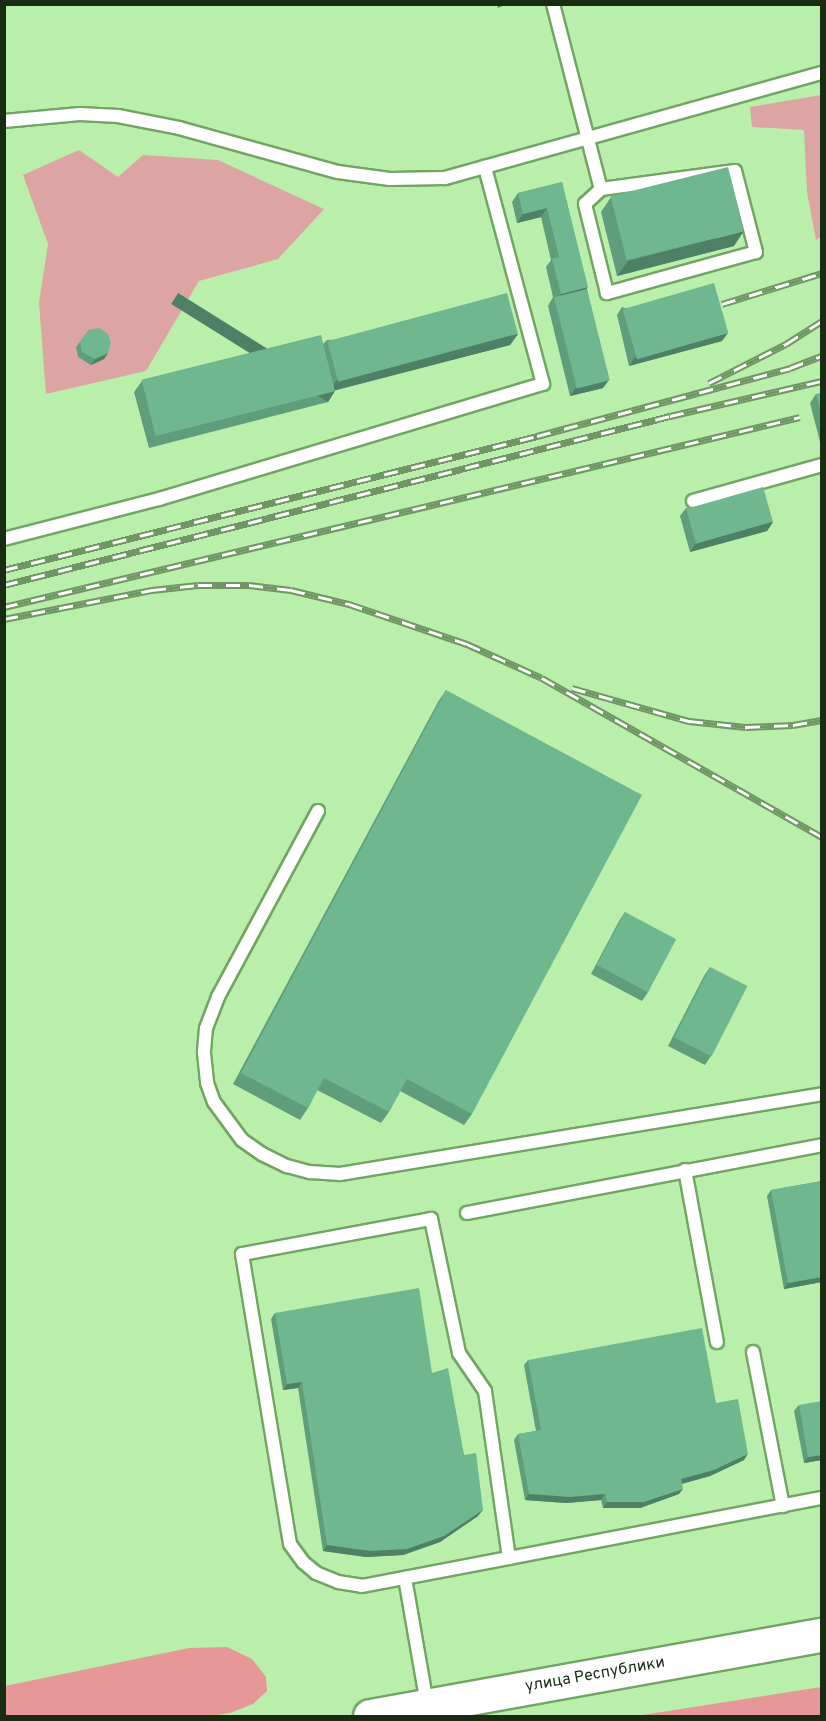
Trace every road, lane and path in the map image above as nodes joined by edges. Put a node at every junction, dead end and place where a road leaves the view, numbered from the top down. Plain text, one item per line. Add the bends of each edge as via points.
1 (553, 4) edge
2 (822, 73) edge
3 (4, 121) edge
4 (588, 138) junction
5 (485, 166) junction
6 (601, 189) junction
7 (822, 465) edge
8 (693, 501) dead end
9 (4, 539) edge
10 (318, 811) dead end
11 (822, 1094) edge
12 (822, 1145) edge
13 (686, 1170) junction
14 (467, 1213) dead end
15 (717, 1342) dead end
16 (753, 1352) dead end
17 (822, 1498) edge
18 (783, 1506) junction
19 (509, 1558) junction
20 (405, 1578) junction
21 (822, 1635) edge
22 (427, 1705) junction
23 (370, 1716) edge

1 - 4 lane
2 - 4 lane
3 - 5 lane via 80,114 118,116 338,172 390,179 445,178
4 - 5 lane
4 - 6 lane
5 - 9 lane via 543,384 159,499
6 - 6 lane via 585,204 607,293 756,252 735,171
7 - 8 lane
10 - 11 lane via 218,997 206,1028 207,1083 214,1102 242,1140 262,1154 310,1172 340,1174
12 - 13 lane
13 - 14 lane
13 - 15 lane
16 - 18 lane
17 - 18 lane
18 - 19 lane
19 - 20 lane
19 - 20 lane via 485,1391 459,1353 431,1219 243,1254 290,1544 316,1573 338,1582 362,1587
20 - 22 lane
21 - 22 main road, улица Республики via 469,1702
22 - 23 main road, улица Республики

